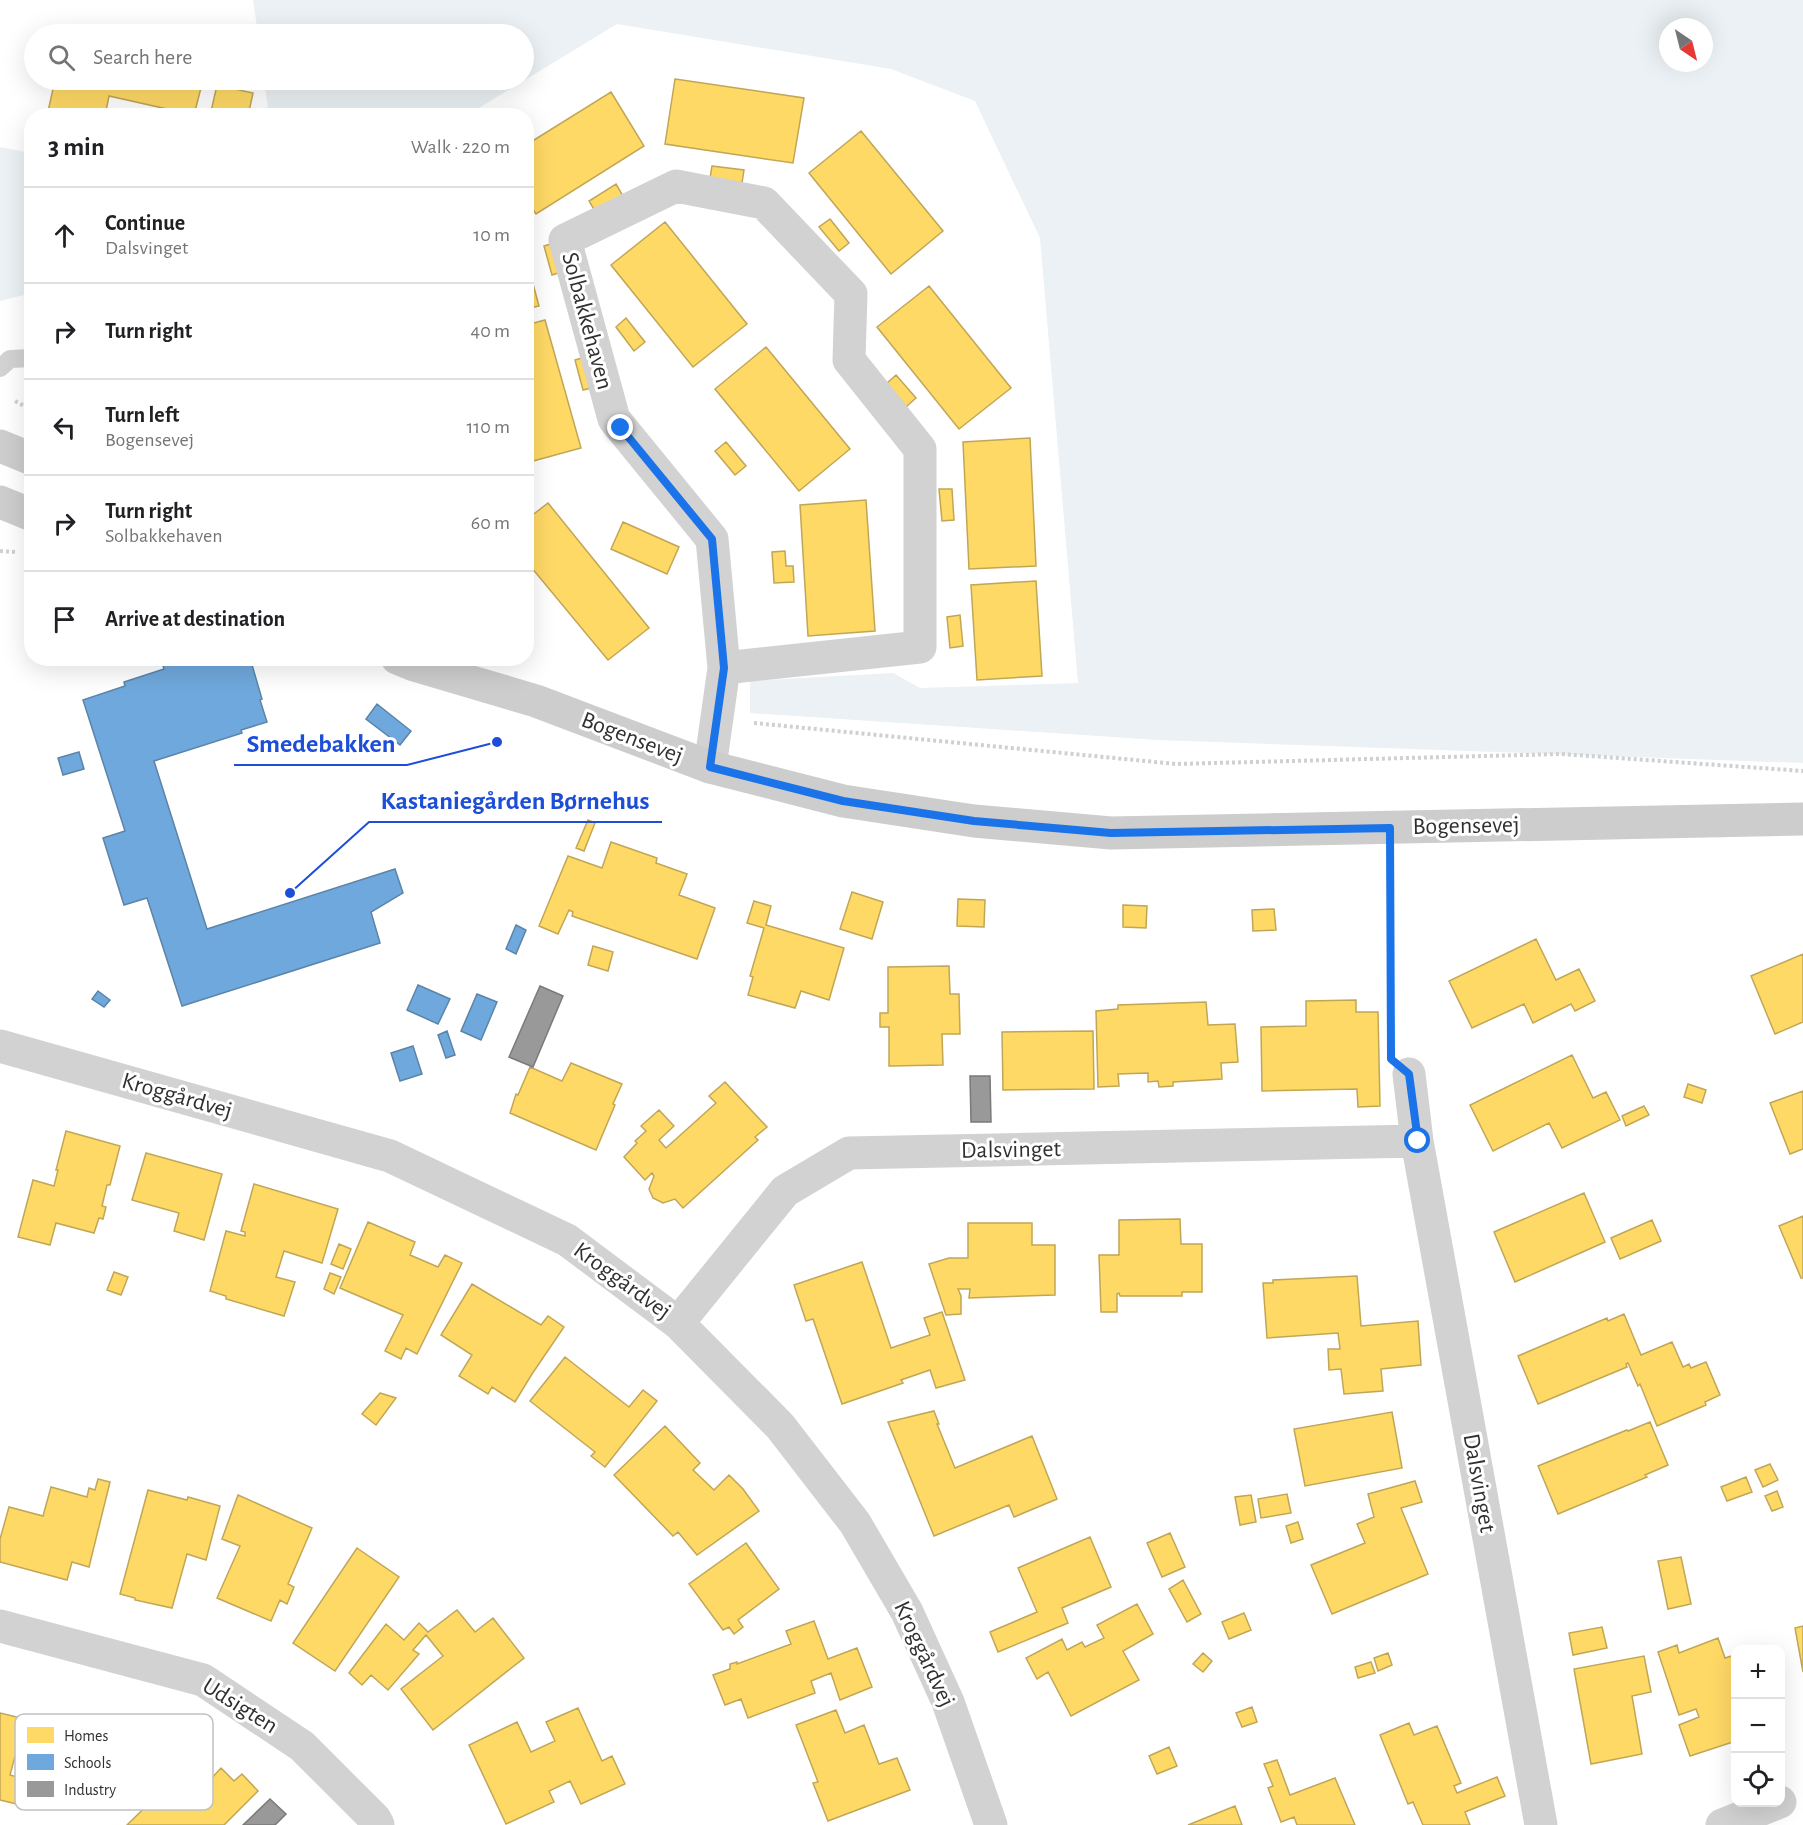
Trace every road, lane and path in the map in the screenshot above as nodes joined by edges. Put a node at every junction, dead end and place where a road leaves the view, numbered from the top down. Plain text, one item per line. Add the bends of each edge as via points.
1 (24, 358) edge
2 (0, 368) edge
3 (15, 401) dead end
4 (24, 406) edge
5 (0, 446) edge
6 (24, 456) edge
7 (0, 502) edge
8 (24, 512) edge
9 (0, 551) edge
10 (15, 552) dead end
11 (417, 666) edge
12 (477, 666) edge
13 (724, 668) junction
14 (536, 701) junction
15 (717, 719) junction
16 (710, 767) junction
17 (1803, 771) edge
18 (1803, 819) edge
19 (1390, 828) junction
20 (0, 1046) edge
21 (1409, 1074) joint
22 (1418, 1141) junction
23 (678, 1323) junction
24 (0, 1626) edge
25 (1803, 1794) edge
26 (1785, 1800) edge
27 (1767, 1807) edge
28 (378, 1825) edge
29 (991, 1825) edge
30 (1541, 1825) edge
31 (1722, 1825) edge

1 - 2 lane via 10,359
3 - 4 path
5 - 6 main road
7 - 8 main road
9 - 10 path
11 - 14 main road, Bogensevej
12 - 14 main road, Bogensevej
13 - 13 street, Solbakkehaven via 712,539 614,419 565,240 676,186 764,203 851,294 849,360 920,449 920,647
13 - 15 street, Solbakkehaven
14 - 16 main road, Bogensevej
15 - 16 street, Solbakkehaven
15 - 17 path via 1176,764 1561,754
16 - 19 main road, Bogensevej via 843,801 974,821 1111,833
18 - 19 main road, Bogensevej
19 - 21 path via 1391,1059
20 - 23 street, Kroggårdvej via 390,1156 567,1240
21 - 22 street, Dalsvinget
22 - 23 street, Dalsvinget via 849,1153 786,1191
22 - 30 street, Dalsvinget
23 - 29 street, Kroggårdvej via 780,1426 855,1524 907,1612 948,1702
24 - 28 street, Udsigten via 203,1680 302,1746
25 - 26 street
27 - 31 street

